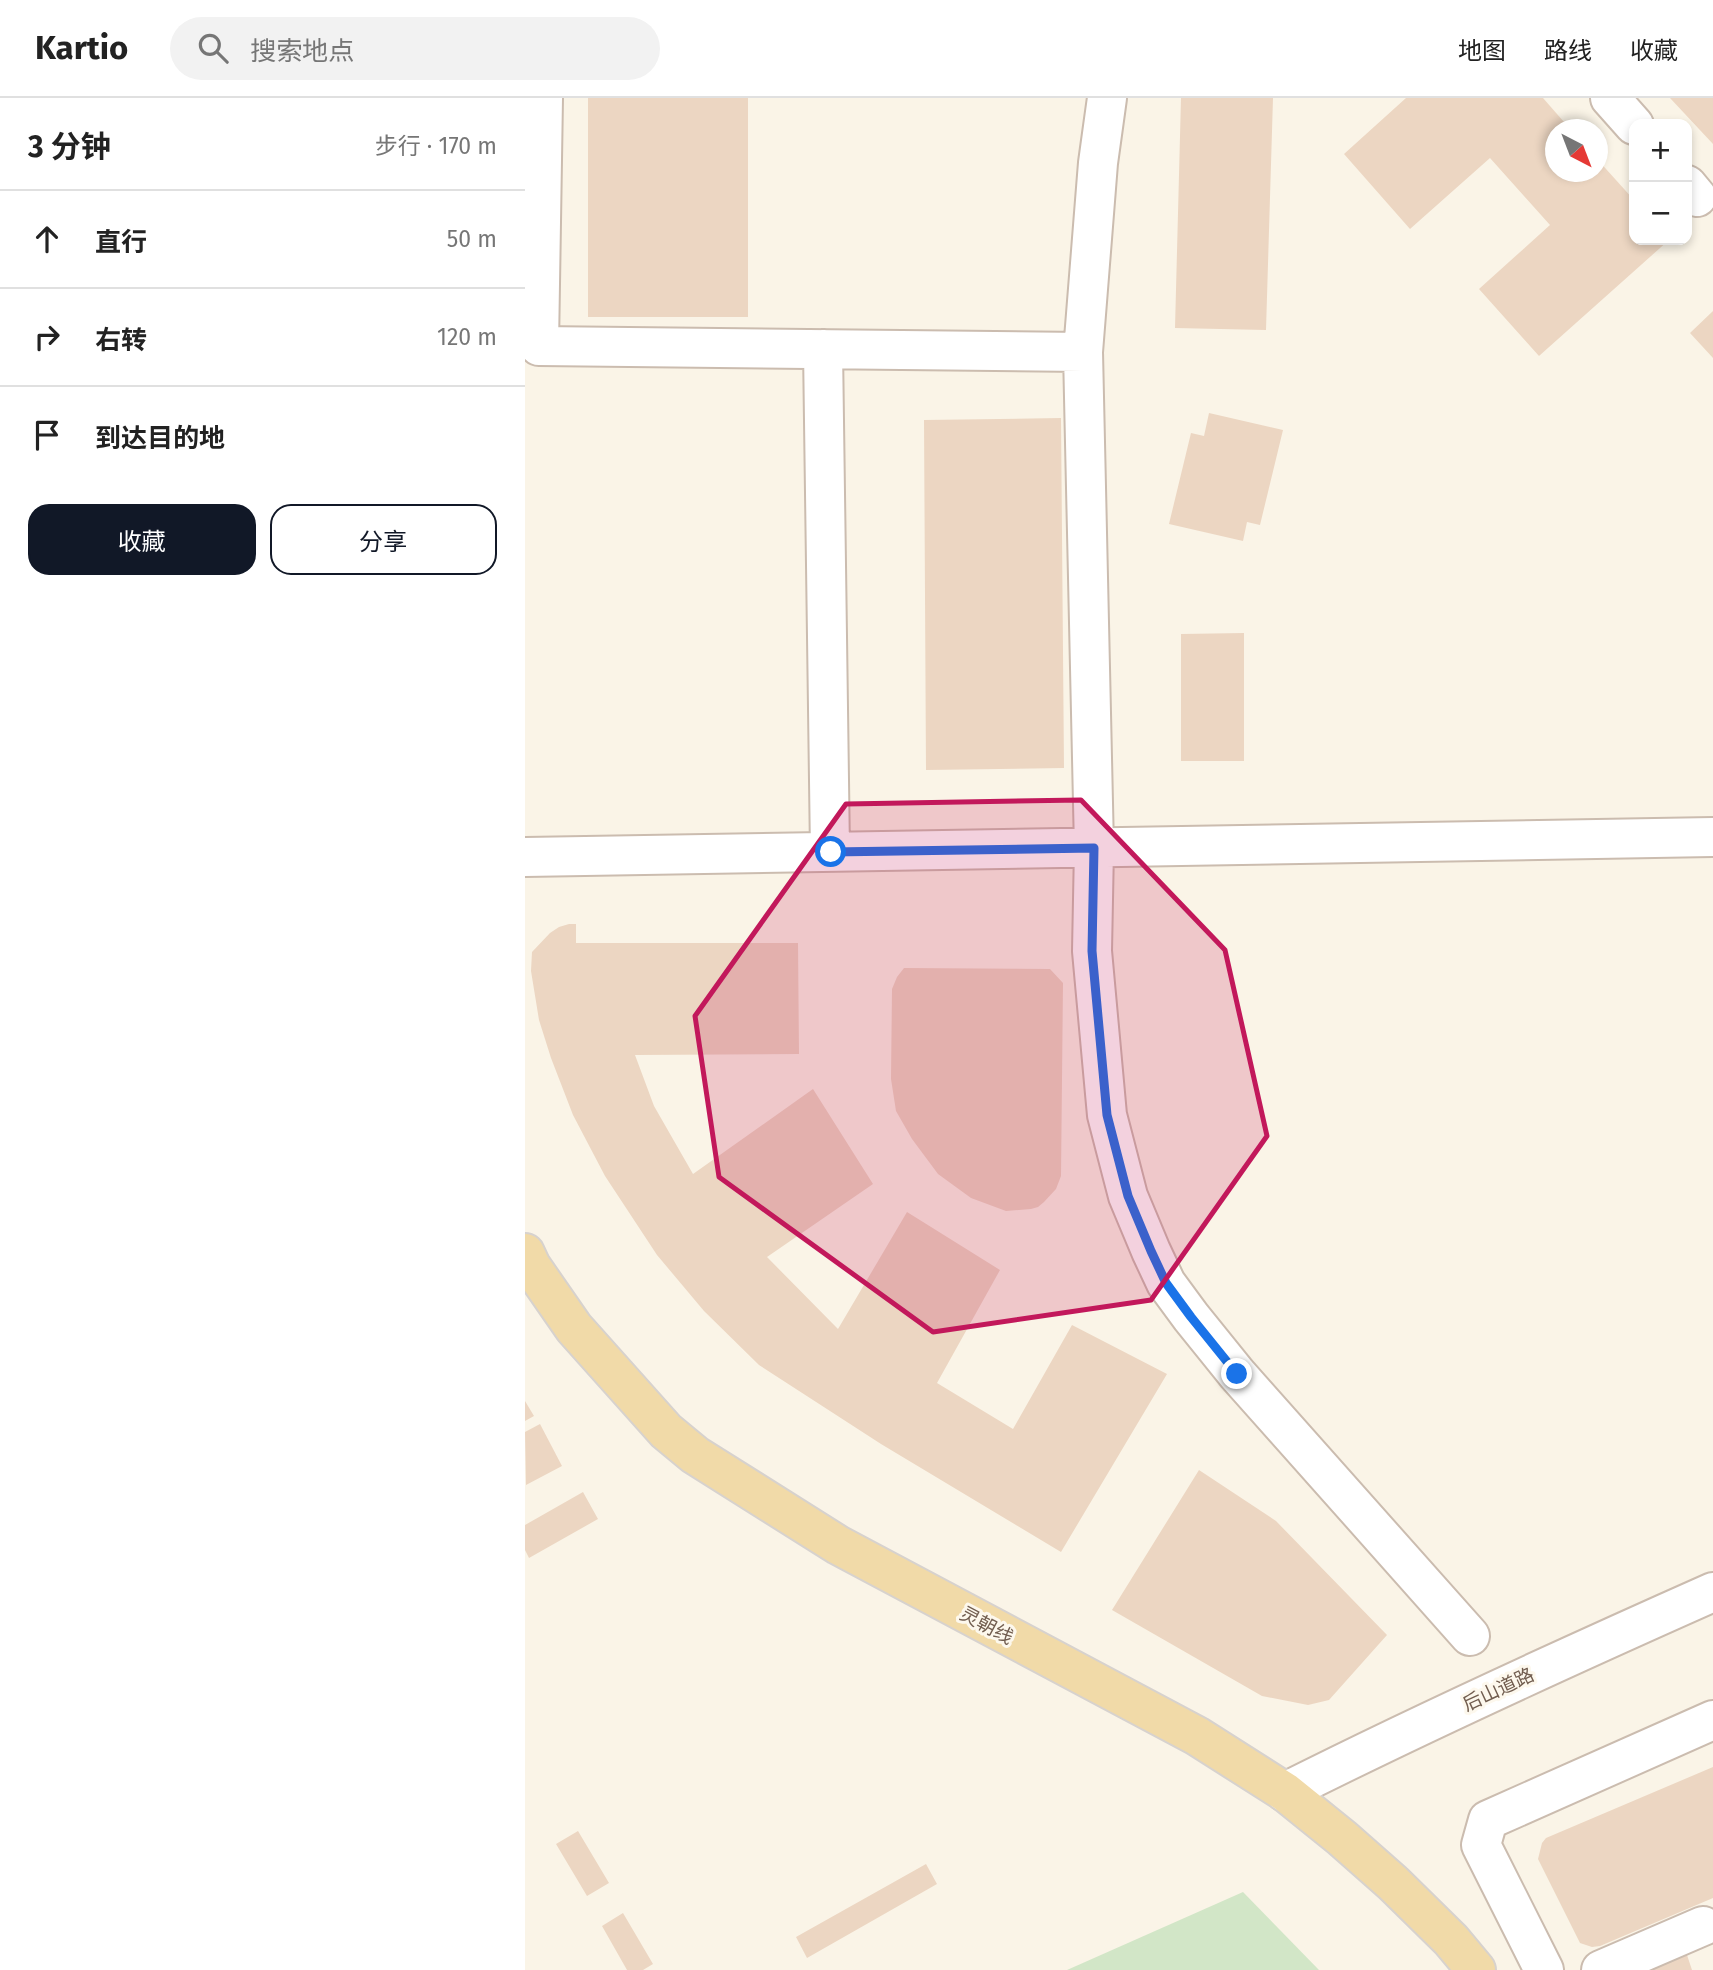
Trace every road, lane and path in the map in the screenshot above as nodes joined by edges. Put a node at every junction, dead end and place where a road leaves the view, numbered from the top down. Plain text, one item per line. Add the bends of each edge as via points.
1 (543, 98) edge
2 (1107, 98) edge
3 (1610, 98) edge
4 (1629, 119) edge
5 (823, 349) junction
6 (1083, 352) junction
7 (1713, 838) edge
8 (1094, 848) junction
9 (831, 852) junction
10 (525, 857) edge
11 (525, 1253) edge
12 (1713, 1592) edge
13 (1470, 1636) dead end
14 (1713, 1720) edge
15 (1285, 1792) junction
16 (1710, 1933) edge
17 (1476, 1970) edge
18 (1544, 1970) edge
19 (1601, 1970) edge

1 - 5 street via 539,346
2 - 6 street
3 - 4 street
5 - 6 street
5 - 9 street
6 - 8 street
7 - 8 street
8 - 9 street
8 - 13 street via 1092,951 1107,1115 1128,1196 1166,1283 1237,1374
9 - 10 street
11 - 15 main road, 灵朝线 via 574,1328 658,1423 695,1455 838,1545 1197,1736
12 - 15 street, 后山道路
14 - 18 street via 1488,1820 1481,1845
15 - 17 main road, 灵朝线 via 1393,1884
16 - 19 street

